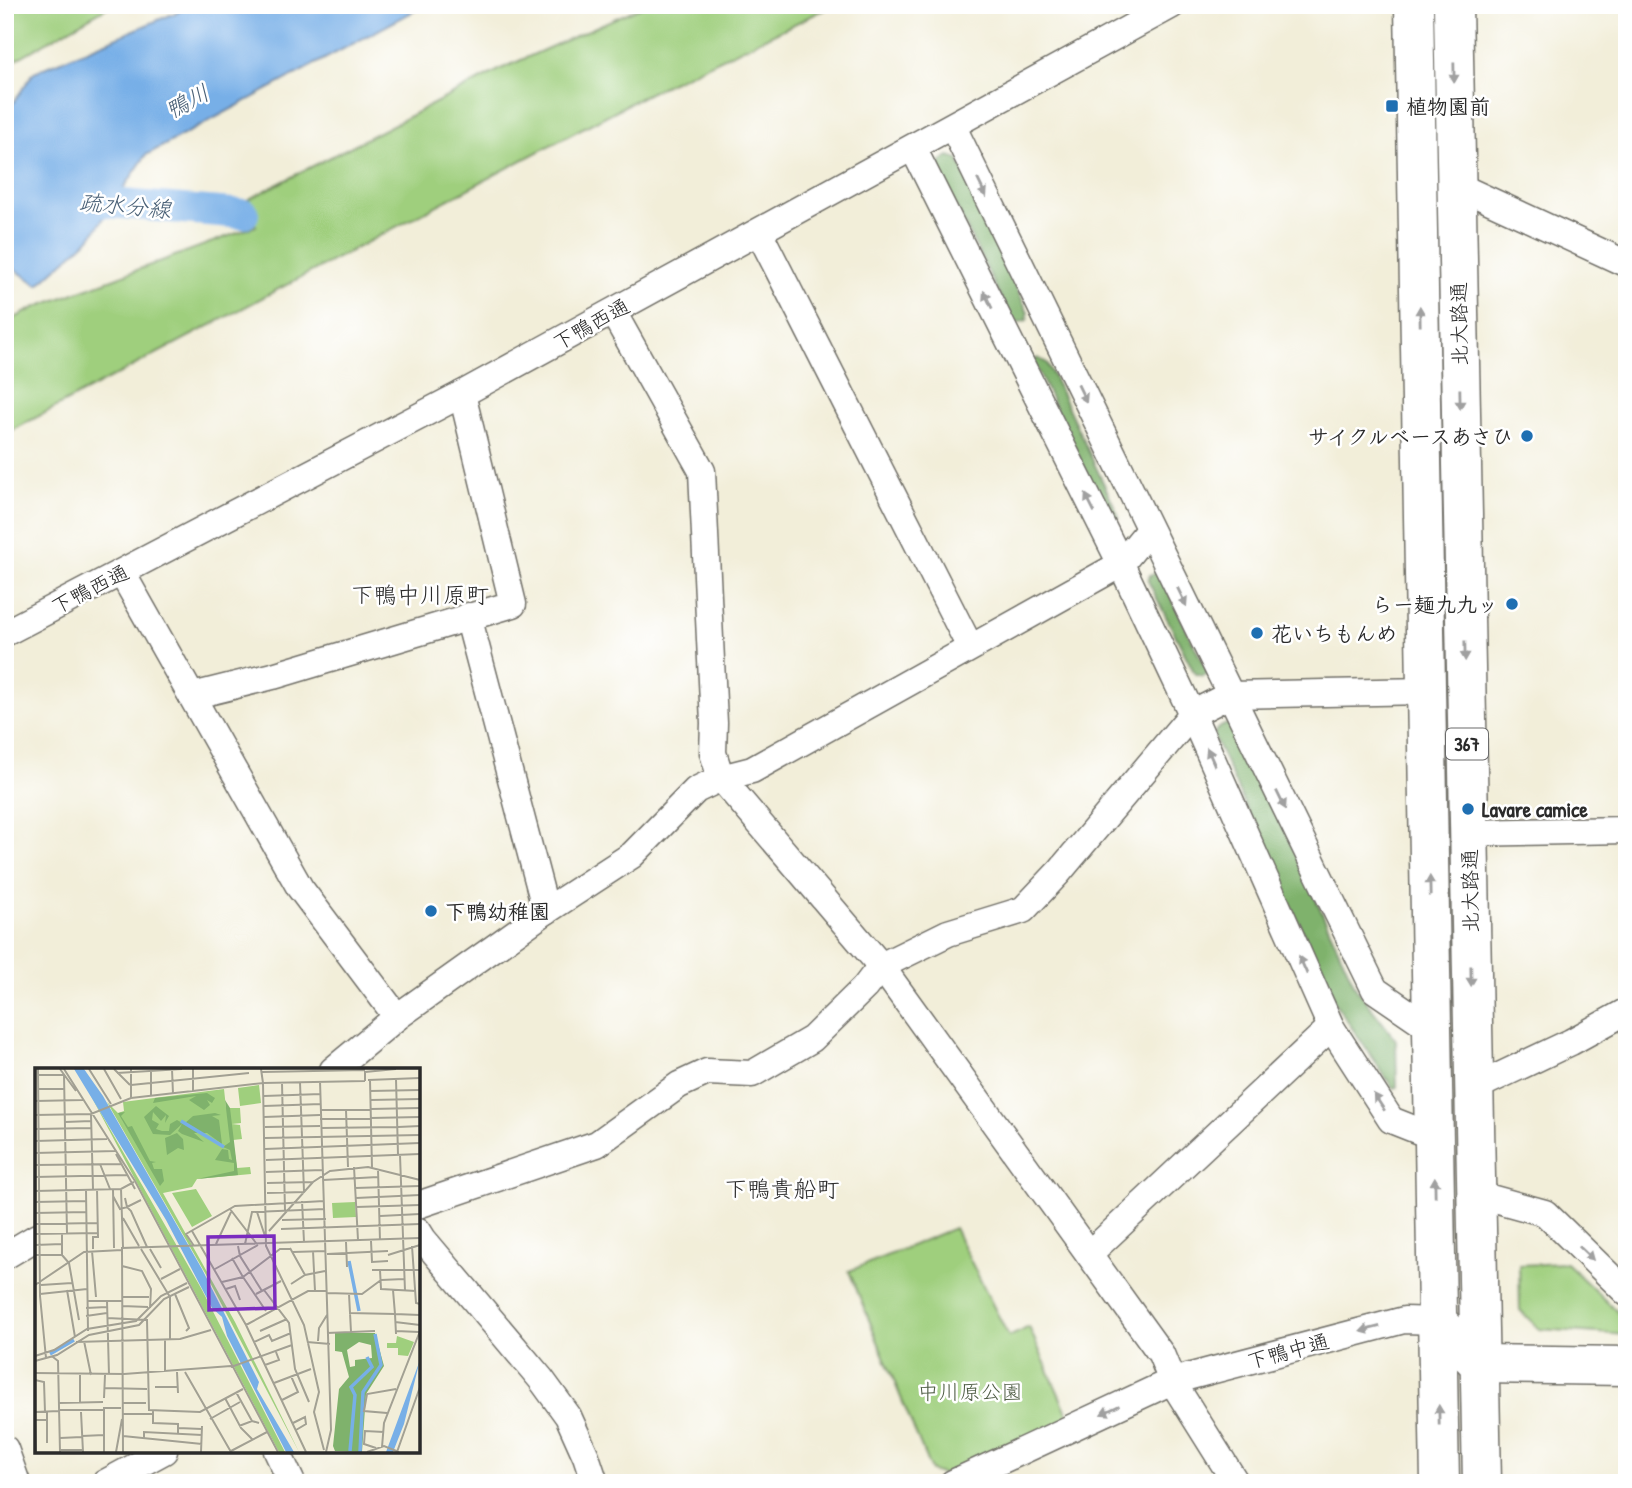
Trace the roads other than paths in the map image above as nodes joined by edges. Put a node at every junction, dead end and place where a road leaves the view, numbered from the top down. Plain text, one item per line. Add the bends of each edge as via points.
1 (1172, 5) edge
2 (1414, 5) edge
3 (1453, 5) edge
4 (953, 127) junction
5 (913, 148) junction
6 (1456, 185) junction
7 (760, 232) junction
8 (1627, 264) edge
9 (612, 312) junction
10 (462, 394) junction
11 (1149, 530) junction
12 (1121, 564) junction
13 (122, 573) junction
14 (468, 617) junction
15 (5, 633) edge
16 (970, 647) junction
17 (1427, 691) junction
18 (1229, 695) junction
19 (192, 696) junction
20 (1192, 714) junction
21 (720, 778) junction
22 (1627, 830) edge
23 (1468, 833) junction
24 (546, 911) junction
25 (881, 967) junction
26 (1627, 1011) edge
27 (397, 1017) junction
28 (1331, 1027) junction
29 (1432, 1029) junction
30 (335, 1068) edge
31 (1474, 1088) junction
32 (1434, 1137) junction
33 (1476, 1194) junction
34 (420, 1204) edge
35 (35, 1238) edge
36 (420, 1238) edge
37 (1088, 1254) junction
38 (5, 1256) edge
39 (1627, 1293) edge
40 (1437, 1321) junction
41 (1479, 1364) junction
42 (1627, 1366) edge
43 (1172, 1381) junction
44 (5, 1448) edge
45 (160, 1453) edge
46 (278, 1453) edge
47 (17, 1483) edge
48 (105, 1483) edge
49 (292, 1483) edge
50 (595, 1483) edge
51 (953, 1483) edge
52 (1236, 1483) edge
53 (1440, 1483) edge
54 (1482, 1483) edge

1 - 4 street, 下鴨西通
17 -> 2 main road, 北大路通 / 367
3 -> 6 main road, 北大路通 / 367
4 - 5 street, 下鴨西通
4 -> 11 street
5 - 7 street, 下鴨西通
12 -> 5 street
6 - 8 street
6 -> 23 main road, 北大路通 / 367
7 - 9 street, 下鴨西通
7 - 16 street
9 - 10 street, 下鴨西通
9 - 21 street via 702,471 713,754
10 - 13 street, 下鴨西通
10 - 14 street via 513,604
11 - 12 street
11 -> 18 street
12 - 16 street
12 - 20 street
13 - 15 street, 下鴨西通
13 - 19 street
14 - 19 street
14 - 24 street
16 - 21 street via 752,770
17 - 18 street
29 -> 17 main road, 北大路通 / 367
18 - 20 street
18 -> 29 street via 1375,990
19 - 27 street via 300,888
20 - 25 street via 1023,909 948,933
28 -> 20 street
21 - 24 street via 696,790 632,855
21 - 25 street
22 - 23 street
23 -> 31 main road, 北大路通 / 367
24 - 27 street
25 - 34 street via 812,1039 752,1074 707,1072 678,1085 597,1144
25 - 37 street
26 - 31 street
27 - 30 street
32 -> 28 street via 1391,1120
28 - 37 street
29 - 32 main road, 北大路通 / 367
31 - 33 main road, 北大路通 / 367
40 -> 32 main road, 北大路通 / 367
33 -> 39 street via 1545,1213
33 - 41 main road, 北大路通 / 367
35 - 38 street
36 - 50 street via 568,1416
37 - 43 street via 1161,1354
40 - 41 main road
40 -> 43 street, 下鴨中通 via 1404,1320
53 -> 40 main road, 北大路通 / 367
41 - 42 main road
41 - 54 main road, 北大路通 / 367
43 -> 51 street, 下鴨中通
43 - 52 street
44 - 47 street
45 - 48 street
46 - 49 street

